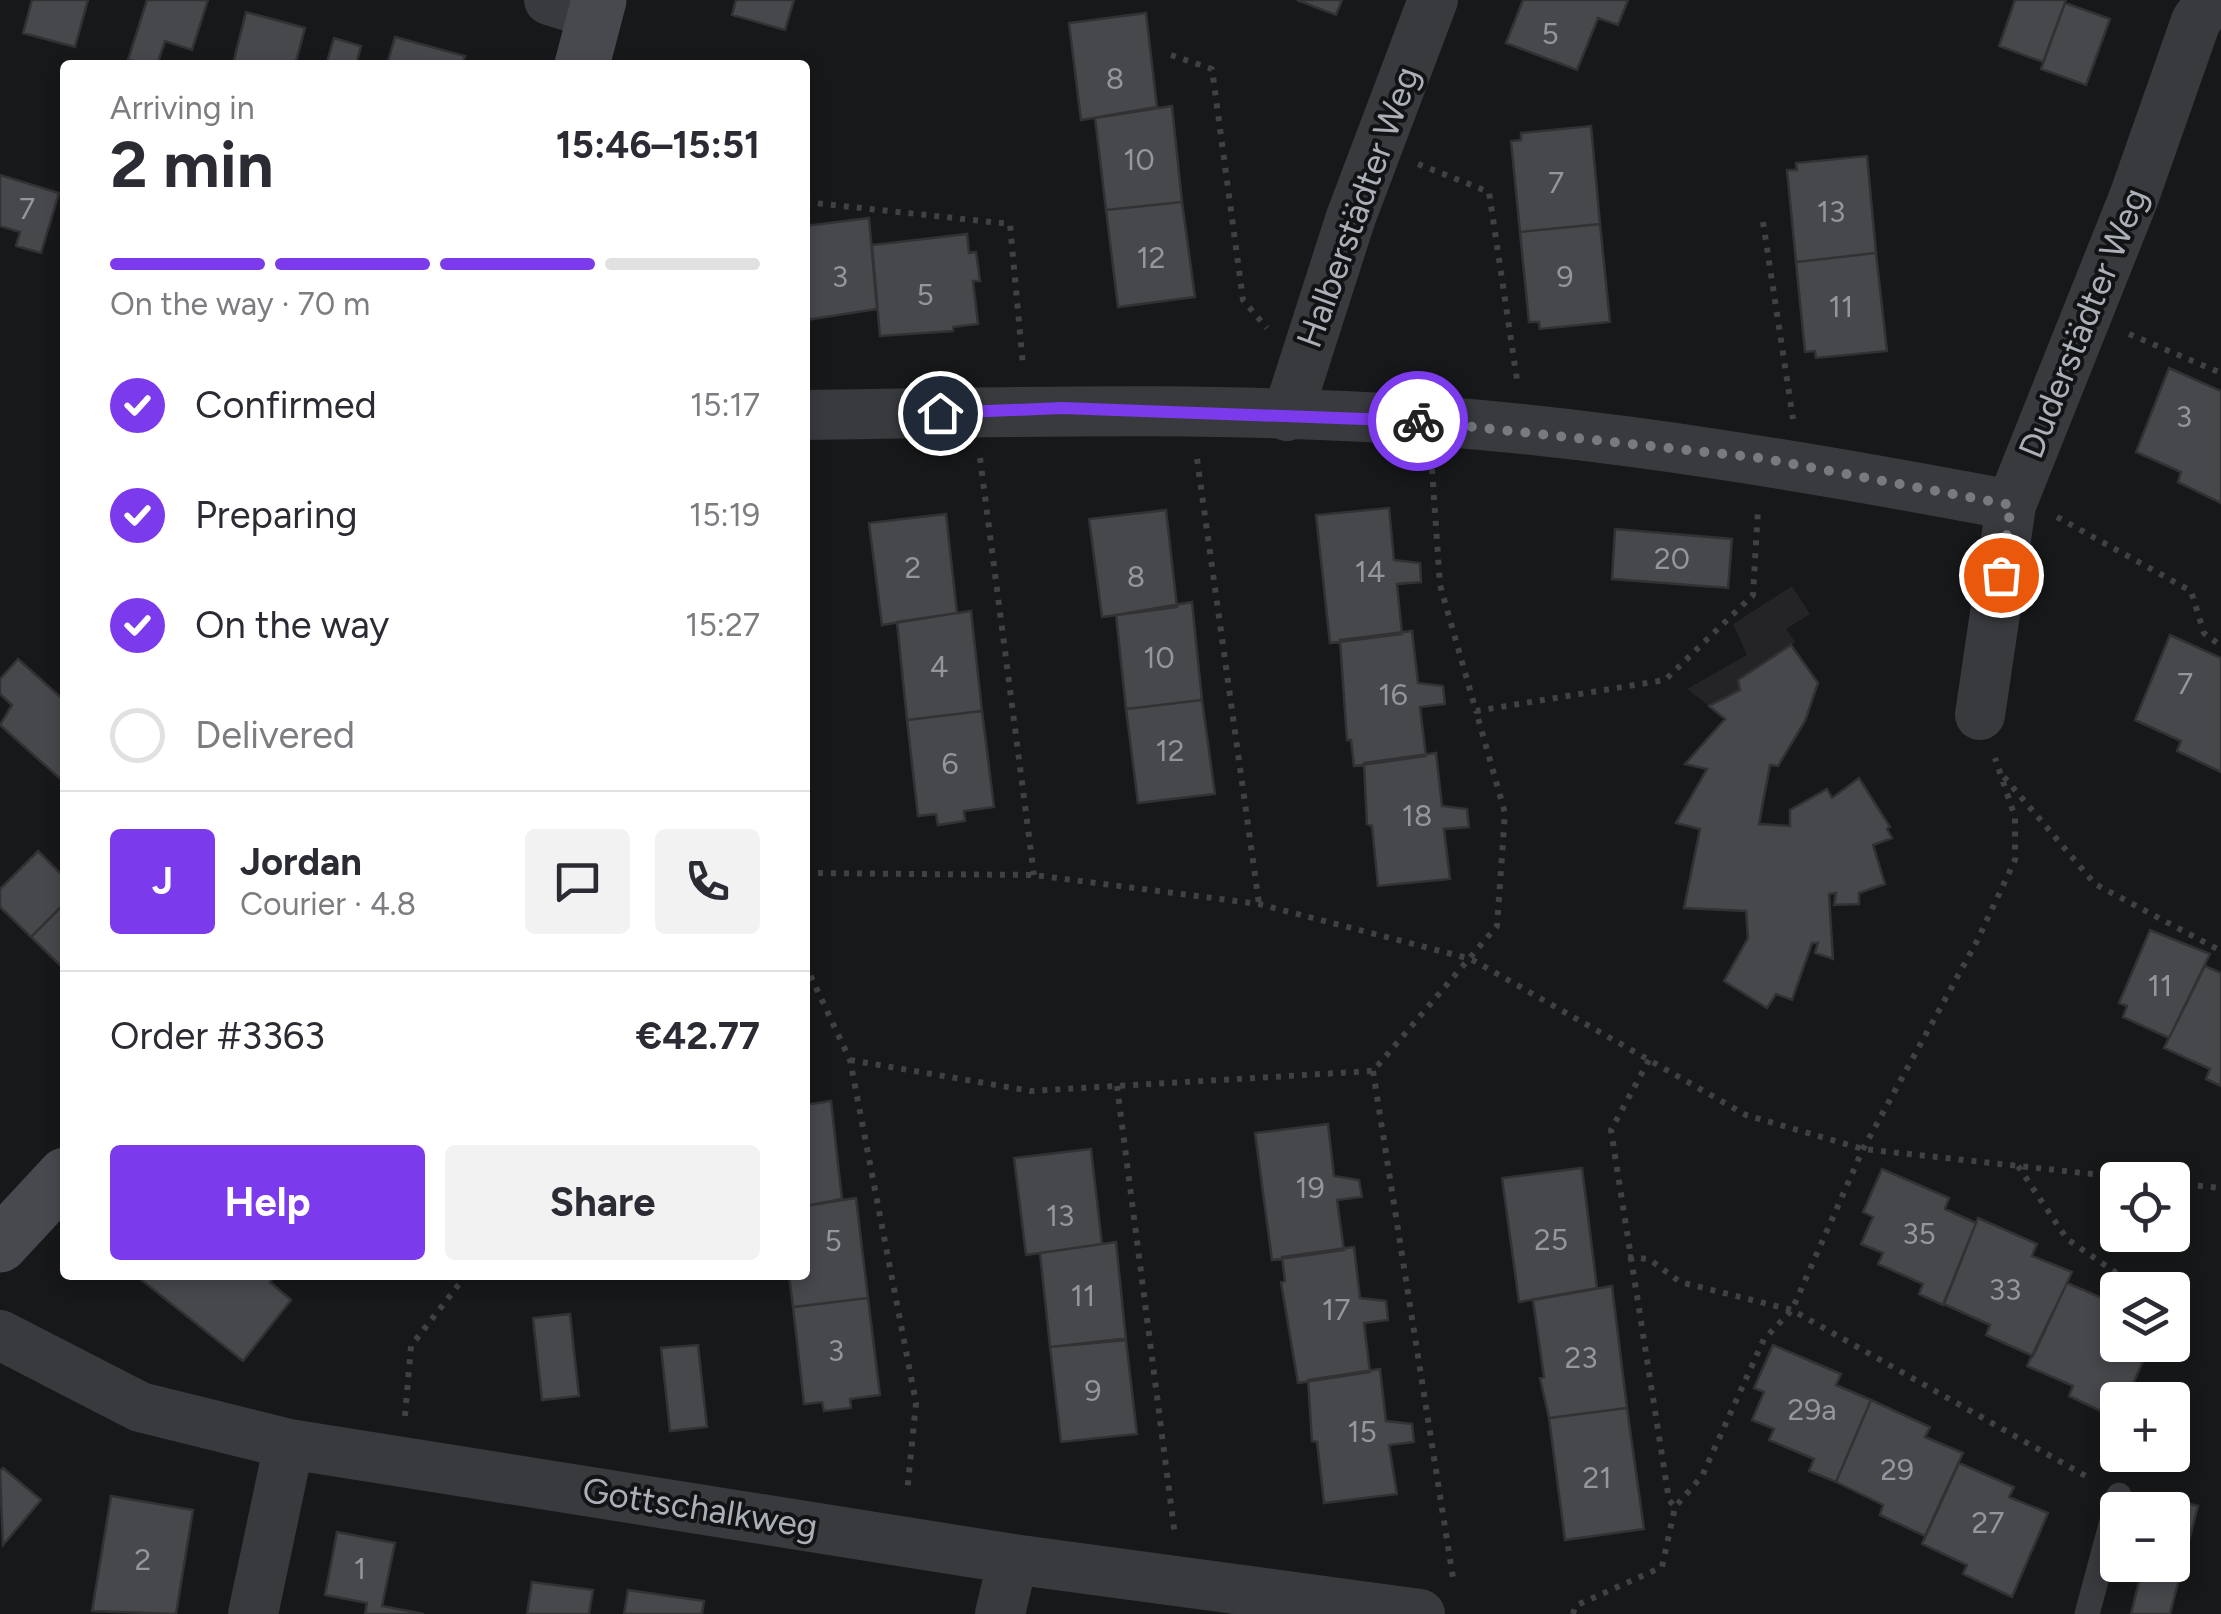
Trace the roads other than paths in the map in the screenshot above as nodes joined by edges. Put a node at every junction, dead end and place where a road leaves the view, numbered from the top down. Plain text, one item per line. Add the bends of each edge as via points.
1 (1433, 0) edge
2 (2211, 0) edge
3 (810, 414) edge
4 (1287, 416) junction
5 (2011, 505) junction
6 (1980, 715) road end
7 (60, 1179) edge
8 (0, 1245) edge
9 (0, 1335) edge
10 (288, 1444) junction
11 (1013, 1559) junction
12 (2100, 1566) edge
13 (1438, 1604) edge
14 (253, 1614) edge
15 (1000, 1614) edge
16 (2087, 1614) edge

1 - 4 street, Halberstädter Weg
2 - 5 street, Duderstädter Weg via 2196,21
3 - 4 street
4 - 5 street via 1434,421 1781,462
5 - 6 street, Duderstädter Weg
7 - 8 street
9 - 10 street, Gottschalkweg via 140,1407
10 - 11 street, Gottschalkweg
10 - 14 street
11 - 13 street, Gottschalkweg
11 - 15 street
12 - 16 lane

